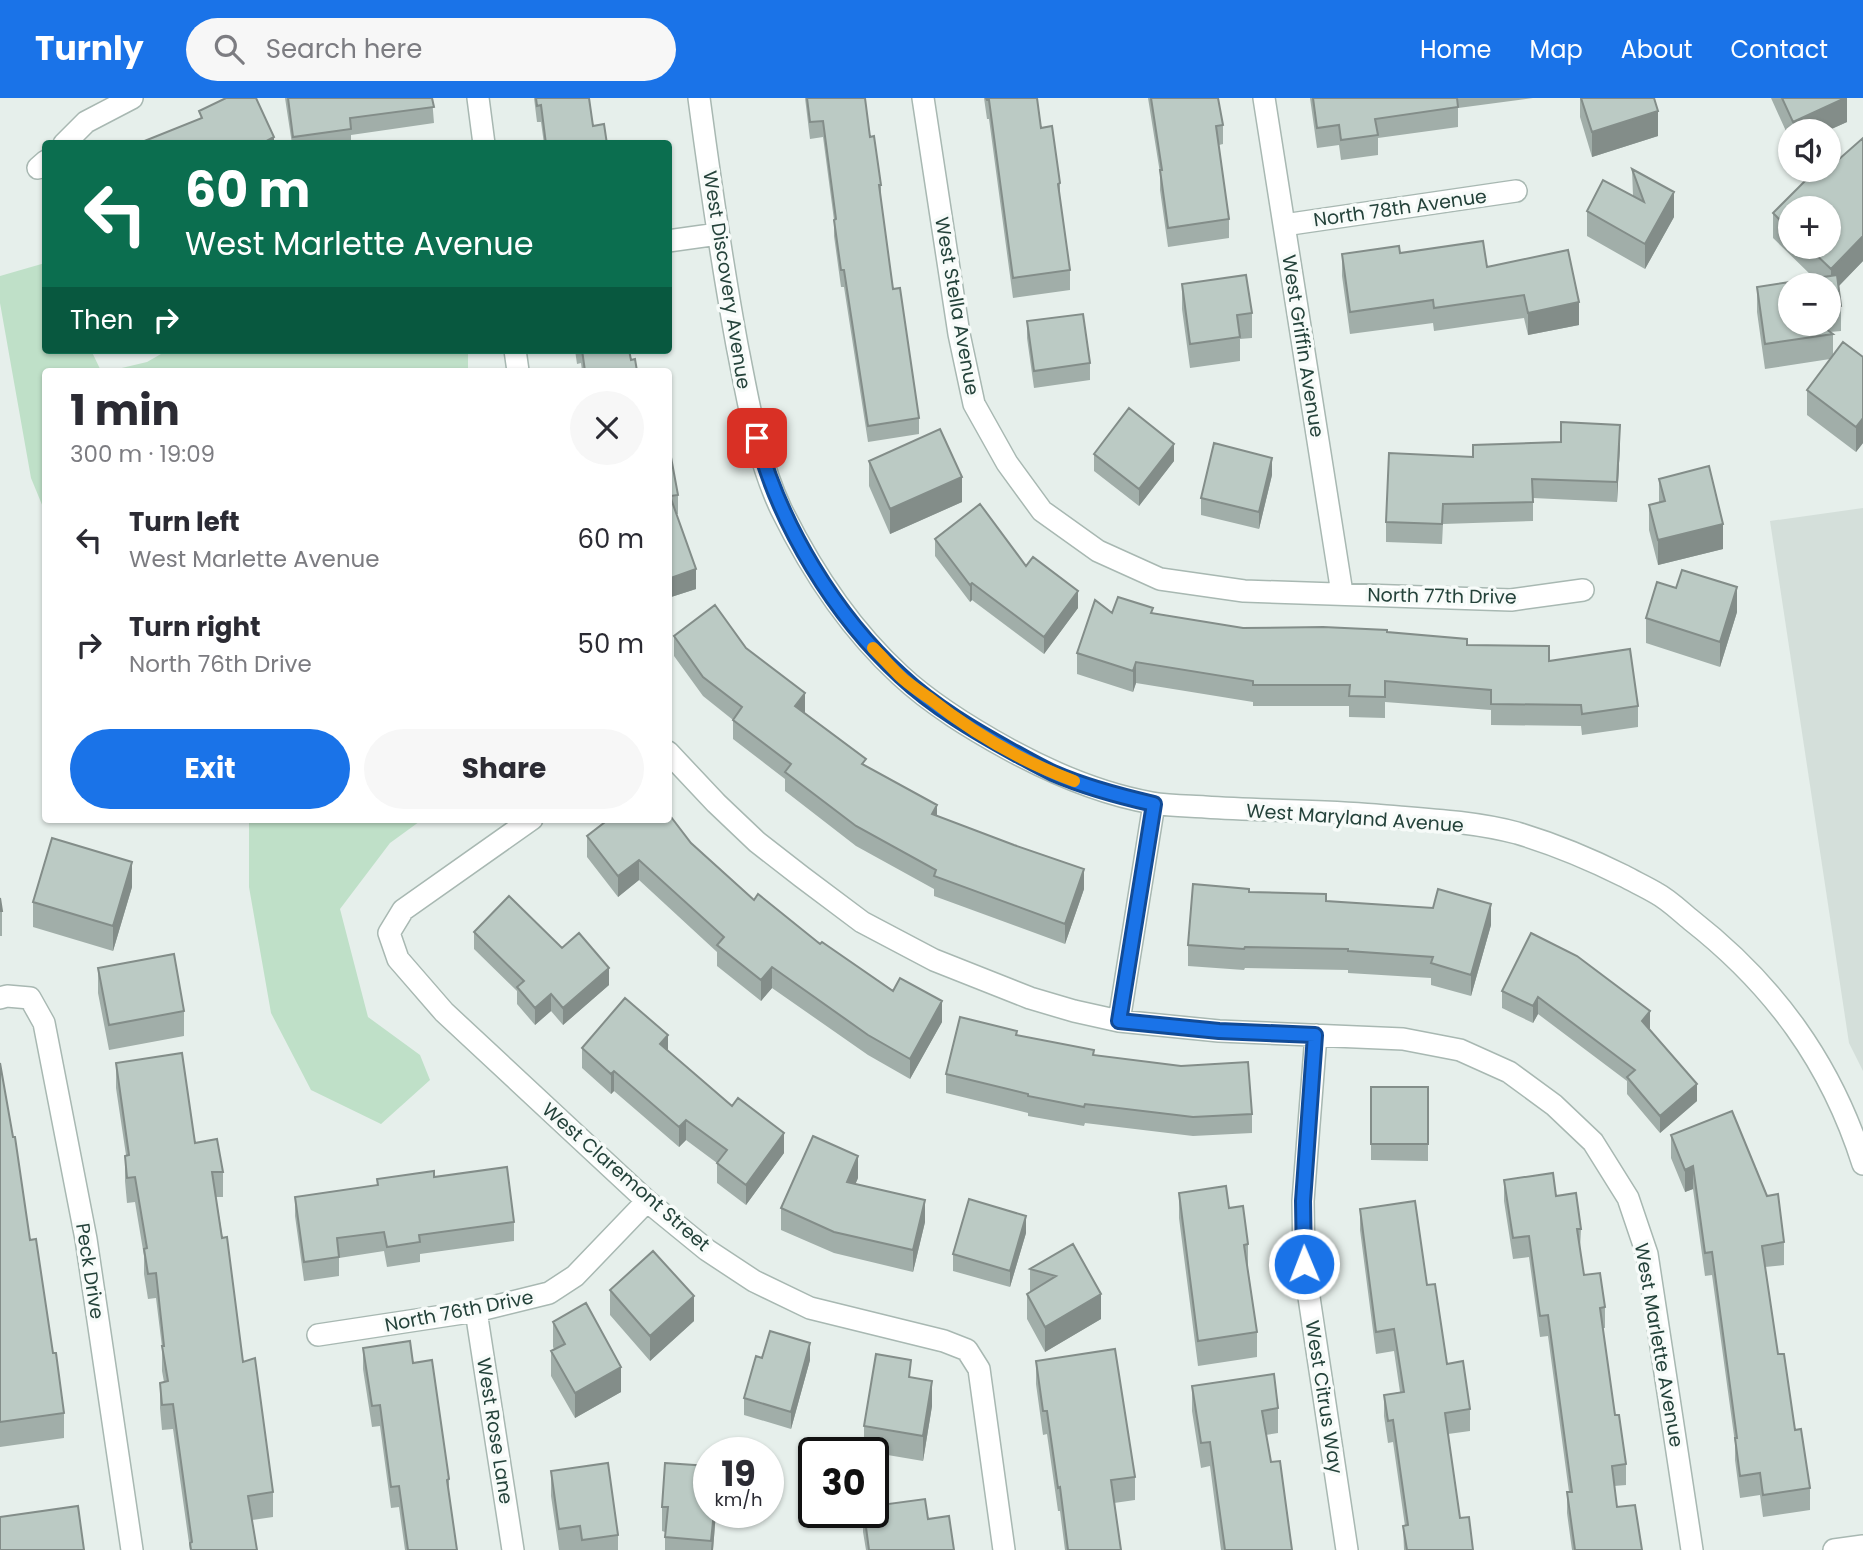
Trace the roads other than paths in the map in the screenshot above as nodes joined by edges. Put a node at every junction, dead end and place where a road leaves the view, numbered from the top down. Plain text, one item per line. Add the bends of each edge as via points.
1 (132, 98) edge
2 (478, 98) edge
3 (699, 98) edge
4 (923, 98) edge
5 (1264, 98) edge
6 (68, 140) edge
7 (483, 140) edge
8 (1516, 191) dead end
9 (1284, 225) junction
10 (718, 234) junction
11 (672, 240) edge
12 (1583, 590) dead end
13 (1342, 593) junction
14 (672, 756) edge
15 (1154, 804) junction
16 (526, 823) edge
17 (0, 998) edge
18 (1119, 1021) junction
19 (1315, 1035) junction
20 (1863, 1164) edge
21 (647, 1201) junction
22 (477, 1311) junction
23 (318, 1335) dead end
24 (1863, 1546) edge
25 (132, 1550) edge
26 (513, 1550) edge
27 (1004, 1550) edge
28 (1347, 1550) edge
29 (1692, 1550) edge
30 (1835, 1550) edge

1 - 6 street via 86,122
2 - 7 street
3 - 10 street, West Discovery Avenue
4 - 13 street, West Stella Avenue via 974,404 1007,463 1042,511 1098,551 1160,579 1244,591
5 - 9 street, West Griffin Avenue
8 - 9 street, North 78th Avenue
9 - 13 street, West Griffin Avenue
10 - 11 street
10 - 15 street, West Discovery Avenue via 762,457 799,544 841,610 901,677 982,735 1052,773
12 - 13 street, North 77th Drive via 1511,600
14 - 18 street, West Marlette Avenue via 757,842 862,922 934,960 1030,998
15 - 18 street
15 - 20 street, West Maryland Avenue via 1369,815 1513,832 1593,861 1658,893 1751,973 1802,1035 1841,1105
16 - 21 street, West Claremont Street via 403,910 389,933 398,959 444,1012
17 - 25 street, Peck Drive via 30,998 44,1023 86,1240
18 - 19 street, West Marlette Avenue
19 - 28 street, West Citrus Way via 1303,1201 1304,1264
19 - 29 street, West Marlette Avenue via 1404,1039 1460,1050 1508,1072 1554,1105 1593,1142 1628,1198 1647,1254
21 - 22 street, North 76th Drive via 575,1276 549,1293
21 - 27 street, West Claremont Street via 706,1250 754,1281 810,1308 967,1350 979,1369
22 - 23 street, North 76th Drive
22 - 26 street, West Rose Lane
24 - 30 street

